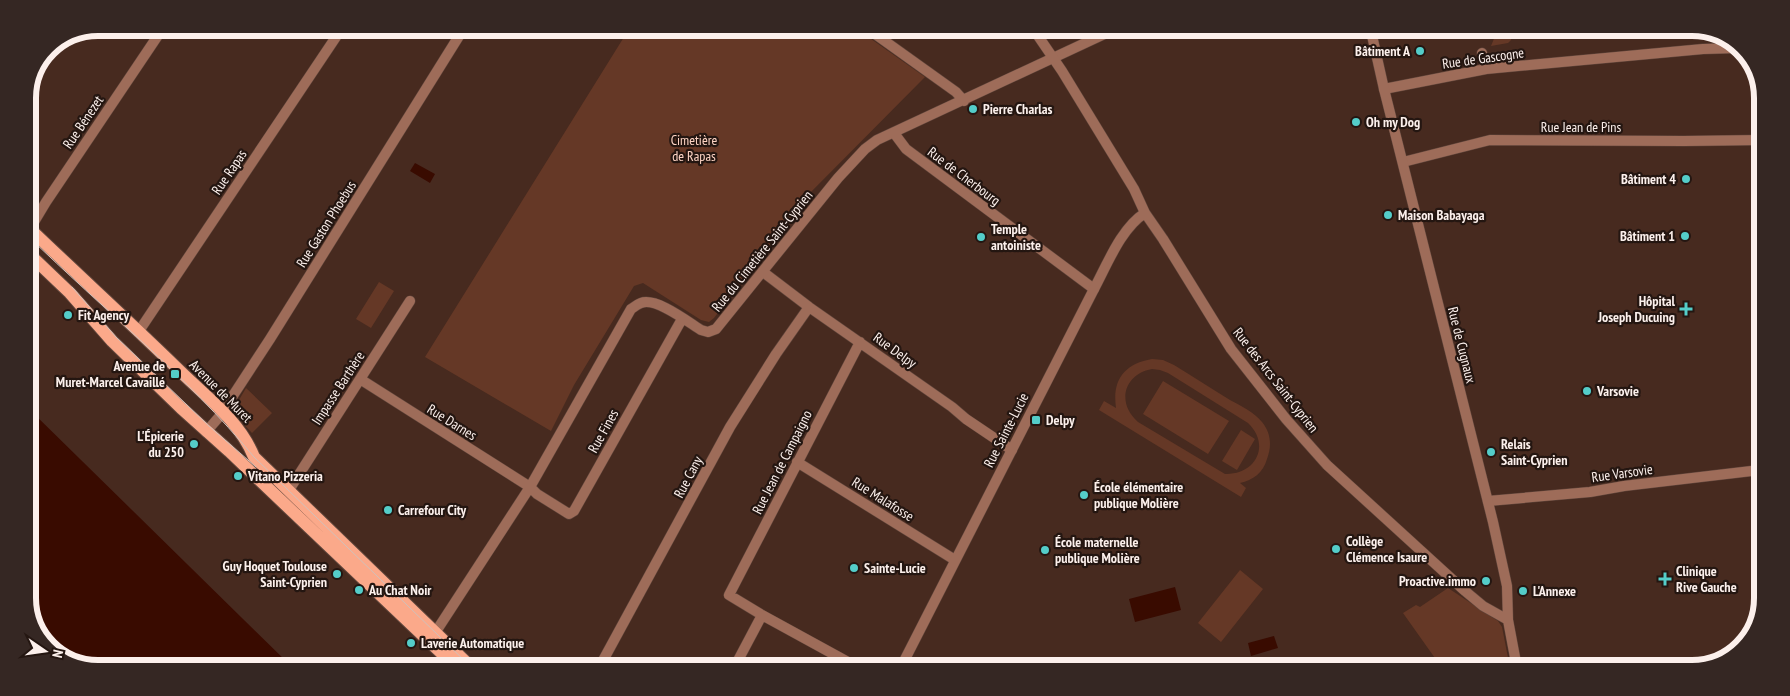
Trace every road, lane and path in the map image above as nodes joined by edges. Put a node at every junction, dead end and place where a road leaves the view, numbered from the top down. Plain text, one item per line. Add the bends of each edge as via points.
1 (158, 36) edge
2 (337, 36) edge
3 (459, 36) edge
4 (878, 36) edge
5 (1038, 36) edge
6 (1099, 36) edge
7 (1373, 36) edge
8 (1728, 48) edge
9 (1482, 53) dead end
10 (1053, 58) junction
11 (1486, 69) junction
12 (1384, 89) junction
13 (964, 101) junction
14 (894, 132) junction
15 (1754, 140) edge
16 (1403, 162) junction
17 (1145, 213) junction
18 (36, 217) edge
19 (36, 236) edge
20 (36, 261) edge
21 (763, 272) junction
22 (1094, 289) junction
23 (410, 301) dead end
24 (809, 307) junction
25 (682, 319) junction
26 (139, 331) junction
27 (860, 342) junction
28 (360, 379) junction
29 (223, 411) junction
30 (206, 432) junction
31 (1012, 450) junction
32 (797, 462) junction
33 (1754, 471) edge
34 (530, 487) junction
35 (289, 490) junction
36 (1488, 501) junction
37 (955, 560) junction
38 (762, 615) junction
39 (1508, 620) junction
40 (436, 633) junction
41 (449, 660) edge
42 (464, 660) edge
43 (603, 660) edge
44 (738, 660) edge
45 (846, 660) edge
46 (905, 660) edge
47 (1516, 660) edge

1 - 18 street, Rue Bénezet
2 - 26 street, Rue Rapas
3 - 29 street, Rue Gaston Phoebus
4 - 13 street
5 - 10 street, Rue des Arcs Saint-Cyprien
6 - 10 street, Rue du Cimetière Saint-Cyprien
7 - 12 street, Rue de Cugnaux
8 - 11 street, Rue de Gascogne
9 - 11 street
10 - 13 street, Rue du Cimetière Saint-Cyprien
10 - 17 street, Rue des Arcs Saint-Cyprien via 1134,189
11 - 12 street, Rue de Gascogne via 1434,74
12 - 16 street, Rue de Cugnaux
13 - 14 street, Rue du Cimetière Saint-Cyprien
14 - 21 street, Rue du Cimetière Saint-Cyprien via 865,149
14 - 22 street, Rue de Cherbourg via 906,150
15 - 16 street, Rue Jean de Pins via 1490,140
16 - 36 street, Rue de Cugnaux
17 - 22 street, Rue Sainte-Lucie via 1133,221
17 - 39 street, Rue des Arcs Saint-Cyprien via 1231,349 1286,419 1327,464 1465,591
19 - 26 main road, Avenue de Muret
20 - 30 main road via 112,341
21 - 24 street, Rue Delpy
21 - 25 street, Rue du Cimetière Saint-Cyprien via 716,329 701,330
22 - 31 street, Rue Sainte-Lucie
23 - 28 street, Impasse Barthère
24 - 27 street, Rue Delpy
24 - 43 street, Rue Cany via 730,427
25 - 34 street, Rue du Cimetière Saint-Cyprien via 651,302 642,302 631,309
25 - 34 street, Rue Fines via 574,511 568,514
26 - 29 main road, Avenue de Muret
27 - 31 street, Rue Delpy
27 - 32 street, Rue Jean de Campaigno
28 - 34 street, Rue Darnes
28 - 35 street, Impasse Barthère
29 - 30 street, Rue Gaston Phoebus
29 - 35 main road, Avenue de Muret via 243,434 254,457
30 - 41 main road
31 - 37 street, Rue Sainte-Lucie
32 - 37 street, Rue Malafosse
32 - 38 street, Rue Jean de Campaigno via 729,595
33 - 36 street, Rue Varsovie via 1590,492
34 - 40 street, Rue du Cimetière Saint-Cyprien
35 - 40 main road, Avenue de Muret
36 - 39 street, Rue de Cugnaux via 1507,586
37 - 46 street, Rue Sainte-Lucie
38 - 44 street
38 - 45 street
39 - 47 street, Rue de Cugnaux
40 - 42 main road, Avenue de Muret

